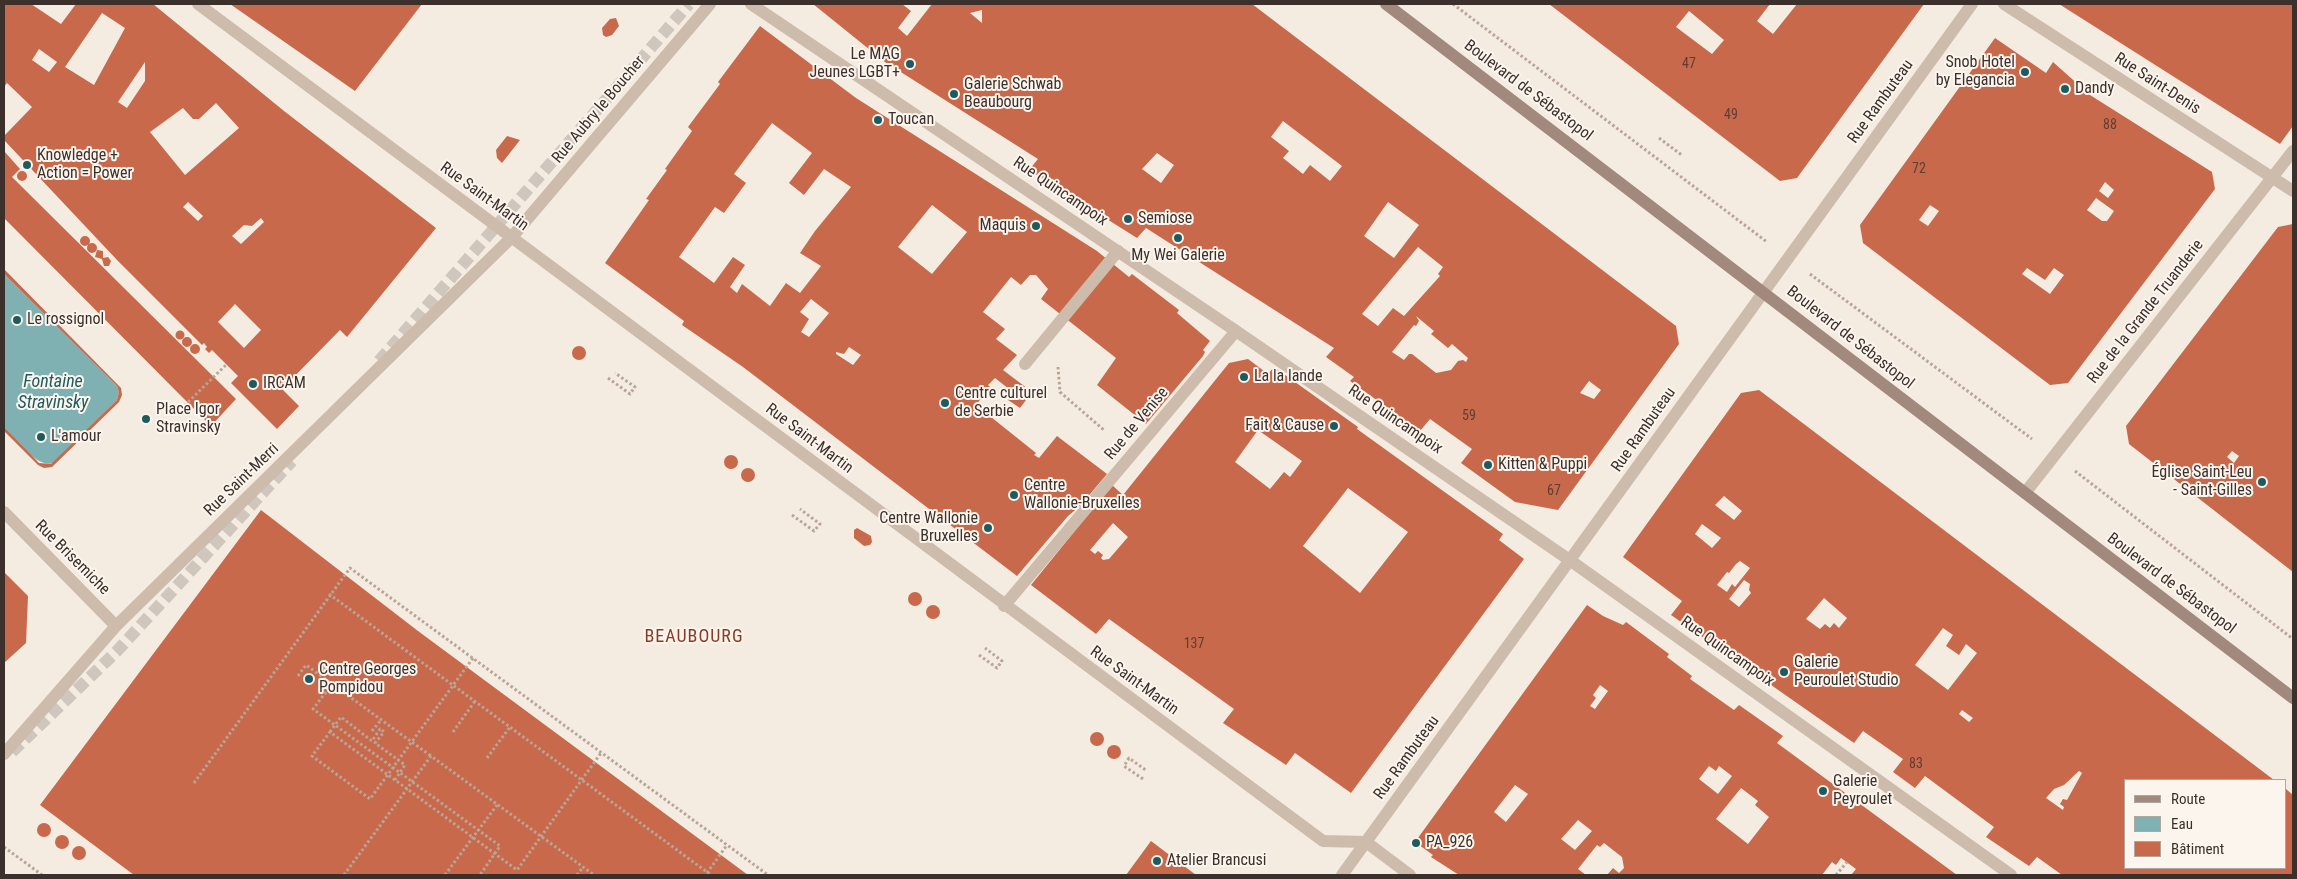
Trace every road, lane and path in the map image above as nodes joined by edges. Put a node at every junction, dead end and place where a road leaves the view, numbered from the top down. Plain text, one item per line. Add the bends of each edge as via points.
1 (198, 4) edge
2 (710, 4) edge
3 (751, 4) edge
4 (1386, 4) edge
5 (1453, 4) edge
6 (1972, 4) edge
7 (2004, 4) edge
8 (1659, 138) dead end
9 (2293, 151) edge
10 (1683, 156) dead end
11 (2272, 179) junction
12 (2293, 192) edge
13 (512, 237) junction
14 (1774, 247) dead end
15 (1118, 251) junction
16 (1806, 271) dead end
17 (1764, 292) junction
18 (1236, 331) junction
19 (227, 364) dead end
20 (1025, 364) dead end
21 (1059, 369) dead end
22 (616, 372) dead end
23 (608, 378) dead end
24 (180, 409) dead end
25 (1105, 431) dead end
26 (2036, 442) dead end
27 (2074, 471) dead end
28 (2025, 493) junction
29 (800, 509) dead end
30 (4, 512) edge
31 (792, 515) dead end
32 (1571, 561) junction
33 (329, 594) junction
34 (1004, 606) junction
35 (116, 626) junction
36 (2293, 639) edge
37 (985, 648) dead end
38 (979, 655) dead end
39 (473, 658) junction
40 (298, 676) dead end
41 (326, 692) dead end
42 (2293, 698) edge
43 (474, 701) junction
44 (381, 720) junction
45 (510, 727) junction
46 (372, 731) dead end
47 (330, 732) junction
48 (453, 732) dead end
49 (601, 753) junction
50 (4, 754) edge
51 (431, 756) junction
52 (487, 758) dead end
53 (1146, 771) dead end
54 (1143, 779) dead end
55 (395, 780) junction
56 (582, 780) junction
57 (194, 783) dead end
58 (408, 787) junction
59 (413, 791) dead end
60 (497, 805) junction
61 (558, 811) dead end
62 (540, 836) junction
63 (1366, 842) junction
64 (727, 845) junction
65 (4, 847) edge
66 (1847, 862) dead end
67 (583, 867) junction
68 (42, 875) edge
69 (344, 875) edge
70 (445, 875) edge
71 (480, 875) edge
72 (577, 875) edge
73 (594, 875) edge
74 (710, 875) edge
75 (768, 875) edge
76 (1342, 875) edge
77 (1410, 875) edge
78 (1836, 875) edge
79 (2011, 875) edge

1 - 13 street, Rue Saint-Martin
2 - 13 street, Rue Aubry le Boucher
3 - 15 street, Rue Quincampoix
4 - 17 main road, Boulevard de Sébastopol
5 - 14 path, Boulevard de Sébastopol
6 - 17 street, Rue Rambuteau
7 - 11 street, Rue Saint-Denis
8 - 10 path
9 - 11 street, Rue de la Grande Truanderie
11 - 12 street, Rue Saint-Denis
11 - 28 street, Rue de la Grande Truanderie
13 - 34 street, Rue Saint-Martin
13 - 35 street, Rue Saint-Merri
15 - 18 street, Rue Quincampoix
15 - 20 street
16 - 26 path, Boulevard de Sébastopol
17 - 28 main road, Boulevard de Sébastopol
17 - 32 street, Rue Rambuteau
18 - 32 street, Rue Quincampoix
18 - 34 street, Rue de Venise
19 - 24 path
21 - 25 path via 1060,392
22 - 23 path via 635,387 630,394
27 - 36 path, Boulevard de Sébastopol
28 - 42 main road, Boulevard de Sébastopol
29 - 31 path via 820,524 814,531
30 - 35 street, Rue Brisemiche
32 - 63 street, Rue Rambuteau
32 - 79 street, Rue Quincampoix
33 - 39 path via 350,568
33 - 45 path
33 - 57 path
34 - 63 street, Rue Saint-Martin via 1323,841
35 - 50 street, Rue Saint-Merri
37 - 38 path via 1002,661 998,668
39 - 47 path via 370,799 312,756
39 - 49 path
40 - 44 path via 306,665
41 - 71 path via 313,709 500,846
43 - 48 path
43 - 56 path
43 - 64 path via 707,873
44 - 46 path
44 - 51 path
45 - 52 path
45 - 56 path
47 - 55 path
47 - 55 path via 341,717 372,741 382,730 384,732 375,743 405,766
49 - 56 path
49 - 64 path
51 - 58 path
51 - 60 path
53 - 54 path via 1129,758 1124,766
55 - 56 path via 517,870
56 - 74 path
58 - 59 path
58 - 69 path
60 - 62 path
60 - 70 path
61 - 62 path
62 - 67 path
63 - 76 street, Rue Rambuteau
63 - 77 street
64 - 75 path
65 - 68 path
66 - 78 path
67 - 72 path
67 - 73 path

